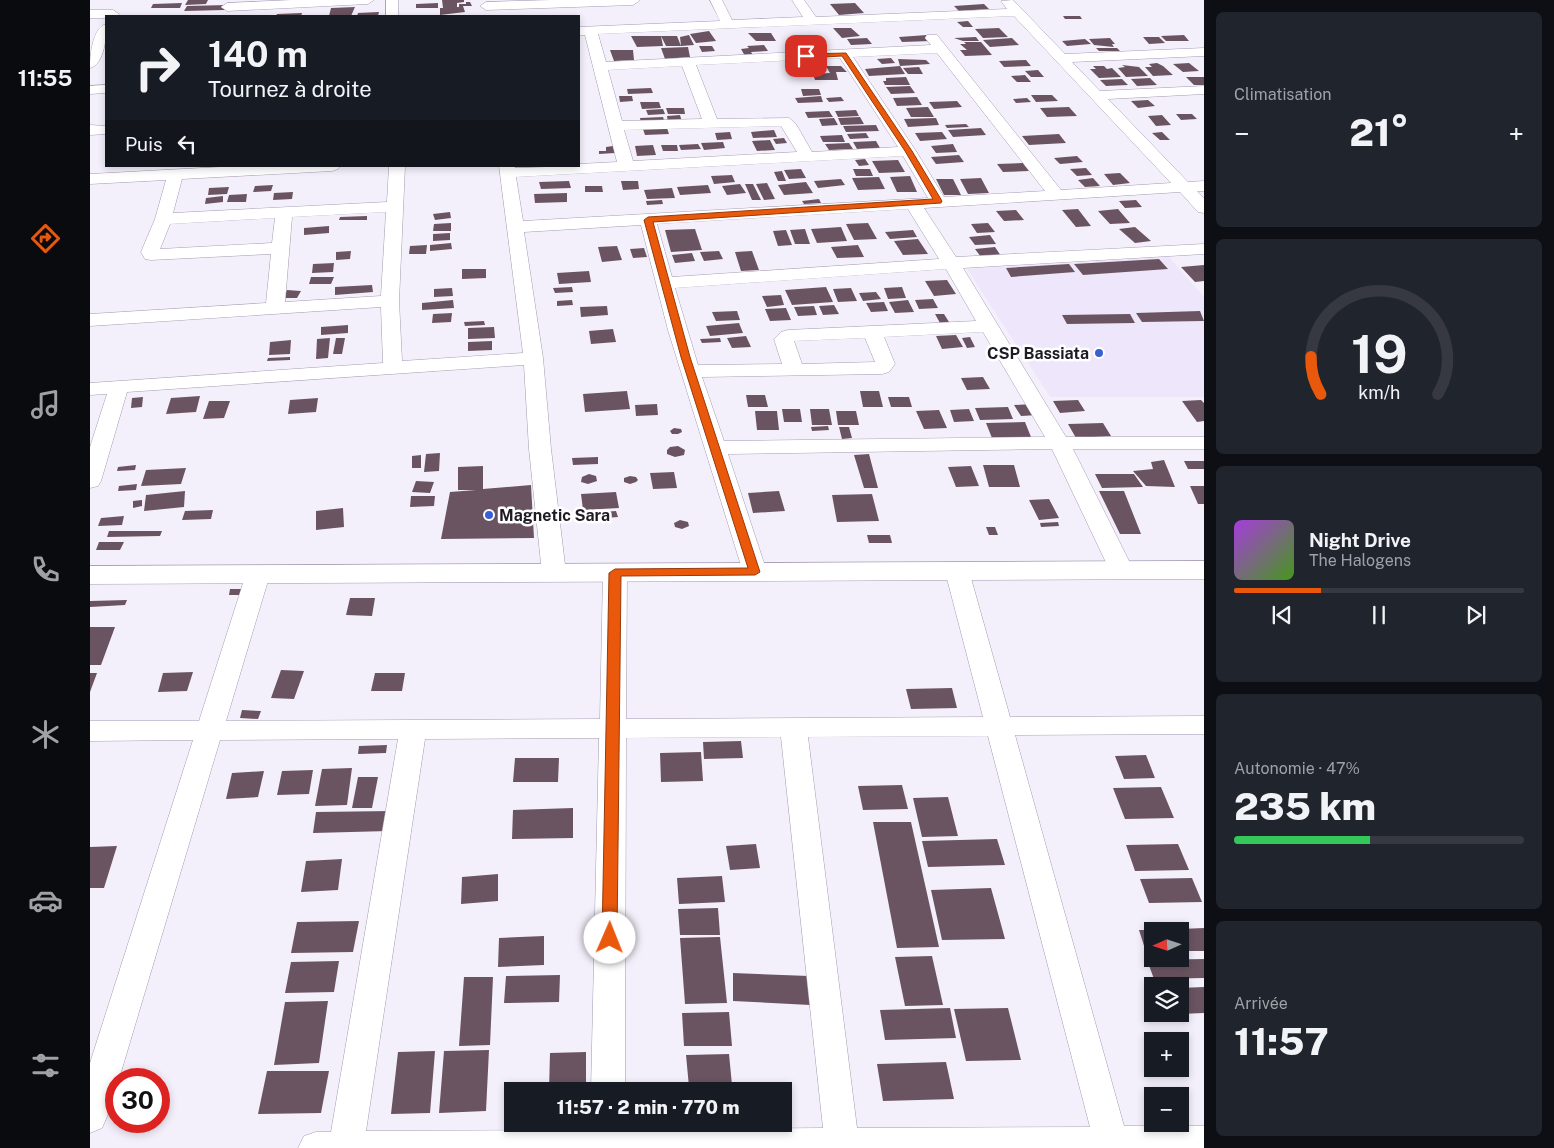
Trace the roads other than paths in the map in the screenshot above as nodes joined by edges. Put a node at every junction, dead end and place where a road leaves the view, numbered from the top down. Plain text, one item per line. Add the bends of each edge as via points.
1 (119, 0) edge
2 (368, 0) edge
3 (392, 0) edge
4 (716, 0) edge
5 (798, 0) edge
6 (1006, 0) edge
7 (571, 2) edge
8 (308, 3) junction
9 (486, 7) edge
10 (227, 8) edge
11 (638, 12) edge
12 (1018, 12) junction
13 (90, 14) edge
14 (112, 15) edge
15 (307, 15) edge
16 (392, 15) edge
17 (916, 17) junction
18 (812, 21) junction
19 (728, 25) junction
20 (585, 31) edge
21 (105, 33) edge
22 (941, 50) junction
23 (101, 51) edge
24 (1204, 52) edge
25 (844, 54) junction
26 (1061, 58) junction
27 (688, 62) junction
28 (90, 64) edge
29 (601, 66) junction
30 (105, 89) edge
31 (90, 90) edge
32 (1204, 90) edge
33 (1096, 95) junction
34 (711, 123) junction
35 (616, 126) junction
36 (90, 130) edge
37 (105, 130) edge
38 (908, 151) junction
39 (807, 156) junction
40 (626, 166) junction
41 (307, 167) edge
42 (397, 167) edge
43 (507, 170) edge
44 (175, 175) junction
45 (90, 180) edge
46 (1204, 186) edge
47 (1184, 187) junction
48 (1056, 194) junction
49 (938, 201) junction
50 (912, 202) junction
51 (394, 207) junction
52 (1204, 208) edge
53 (284, 212) junction
54 (163, 219) junction
55 (648, 220) junction
56 (515, 227) junction
57 (280, 248) junction
58 (1204, 249) edge
59 (951, 263) junction
60 (664, 283) junction
61 (390, 301) junction
62 (275, 308) junction
63 (90, 320) edge
64 (989, 326) junction
65 (872, 332) junction
66 (533, 358) junction
67 (392, 368) junction
68 (794, 370) junction
69 (690, 371) junction
70 (119, 387) junction
71 (90, 389) edge
72 (1059, 443) junction
73 (1204, 443) edge
74 (715, 448) junction
75 (90, 481) edge
76 (1204, 570) edge
77 (957, 571) junction
78 (1122, 571) junction
79 (755, 572) junction
80 (554, 573) junction
81 (615, 573) junction
82 (258, 574) junction
83 (90, 575) edge
84 (1204, 725) edge
85 (999, 726) junction
86 (793, 727) junction
87 (613, 728) junction
88 (413, 729) junction
89 (210, 730) junction
90 (90, 731) edge
91 (608, 1082) edge
92 (90, 1117) edge
93 (607, 1139) edge
94 (1204, 1142) edge
95 (842, 1144) junction
96 (1112, 1145) edge
97 (316, 1148) edge
98 (346, 1148) edge

1 - 14 street
2 - 8 street
3 - 16 street
4 - 19 street
5 - 18 street
6 - 12 street
7 - 9 street
7 - 11 street
8 - 10 street
8 - 15 street
11 - 19 street
11 - 20 street
12 - 17 street
12 - 26 street
13 - 14 street
17 - 18 street
17 - 22 street
18 - 19 street
20 - 29 street
21 - 23 street
22 - 25 street
22 - 48 street
23 - 28 street
24 - 26 street
25 - 27 street
25 - 38 street
26 - 33 street
27 - 29 street
27 - 34 street
29 - 35 street
30 - 31 street
32 - 33 street
33 - 47 street
34 - 35 street
34 - 39 street via 786,122
35 - 40 street
36 - 37 street
38 - 39 street
38 - 49 street
39 - 40 street
40 - 43 street
41 - 44 street
42 - 51 street
43 - 56 street
44 - 45 street
44 - 54 street
46 - 47 street
47 - 48 street
47 - 52 street
48 - 49 street
49 - 50 street
50 - 55 street
50 - 59 street
51 - 53 street
51 - 61 street
53 - 54 street
53 - 57 street
54 - 57 street via 150,252 152,255
55 - 56 street
55 - 60 street
56 - 66 street
57 - 62 street
58 - 59 street
59 - 60 street
59 - 64 street
60 - 69 street
61 - 62 street
61 - 67 street
62 - 63 street
64 - 65 street
64 - 72 street
65 - 68 street via 784,337
65 - 68 street via 885,364 882,368
66 - 67 street
66 - 80 street
67 - 70 street
68 - 69 street
69 - 74 street
70 - 71 street
70 - 75 street
72 - 73 street
72 - 74 street
72 - 78 street
74 - 79 street
76 - 78 street
77 - 78 street
77 - 79 street
77 - 85 street
79 - 81 street
80 - 81 street
80 - 82 street
81 - 87 street
82 - 83 street
82 - 89 street
84 - 85 street
85 - 86 street
85 - 96 street
86 - 87 street
86 - 95 street
87 - 88 street
87 - 91 street
88 - 89 street
88 - 98 street
89 - 90 street
89 - 92 street
93 - 95 street
93 - 98 street
94 - 96 street
95 - 96 street
97 - 98 street

